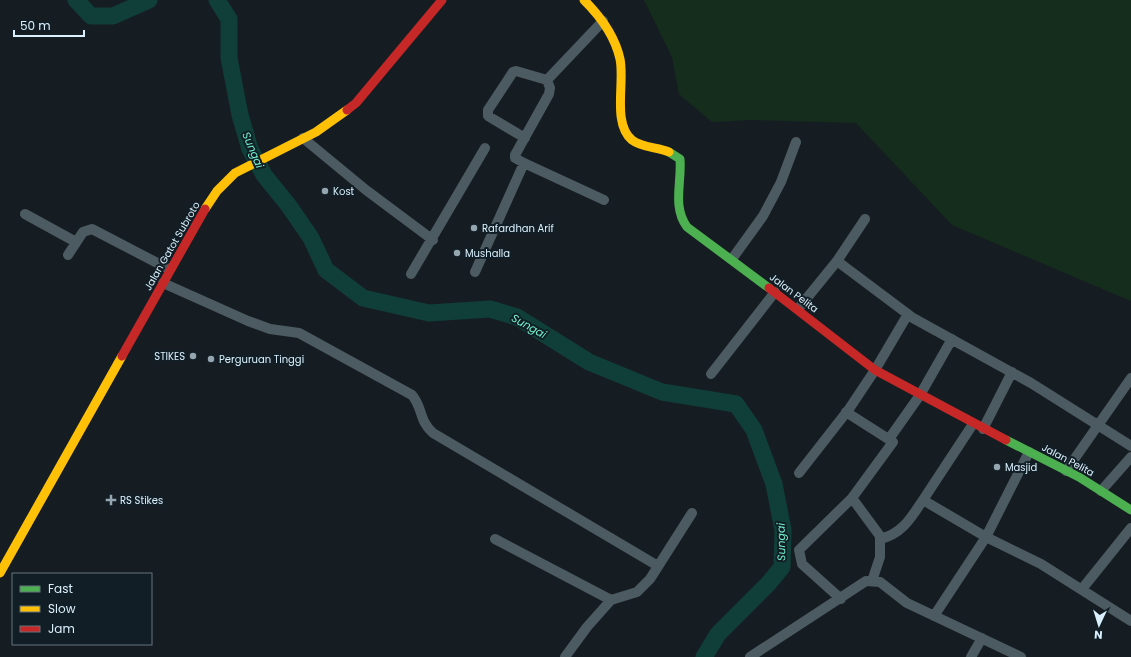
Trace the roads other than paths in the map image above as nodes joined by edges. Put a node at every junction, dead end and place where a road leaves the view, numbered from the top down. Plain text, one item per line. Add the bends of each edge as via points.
1 (433, 0) edge
2 (442, 0) edge
3 (584, 0) edge
4 (603, 21) junction
5 (393, 53) junction
6 (547, 80) junction
7 (303, 138) junction
8 (525, 138) junction
9 (280, 139) dead end
10 (796, 142) dead end
11 (485, 148) dead end
12 (248, 156) dead end
13 (524, 163) junction
14 (239, 165) junction
15 (604, 200) dead end
16 (25, 214) dead end
17 (865, 219) dead end
18 (433, 240) junction
19 (76, 242) junction
20 (68, 255) dead end
21 (732, 259) junction
22 (837, 261) junction
23 (165, 267) junction
24 (475, 272) dead end
25 (411, 274) dead end
26 (163, 283) junction
27 (775, 292) junction
28 (798, 309) junction
29 (908, 314) junction
30 (952, 339) junction
31 (875, 370) junction
32 (1012, 372) junction
33 (711, 374) dead end
34 (1131, 378) edge
35 (920, 395) junction
36 (846, 412) junction
37 (973, 424) junction
38 (1097, 425) junction
39 (983, 429) junction
40 (889, 440) junction
41 (1131, 446) edge
42 (1029, 452) junction
43 (1131, 457) edge
44 (1066, 471) junction
45 (799, 472) dead end
46 (1101, 491) junction
47 (852, 498) junction
48 (923, 500) junction
49 (1131, 510) edge
50 (692, 513) dead end
51 (1131, 528) edge
52 (986, 536) junction
53 (495, 539) dead end
54 (880, 539) junction
55 (0, 560) edge
56 (658, 566) junction
57 (0, 574) edge
58 (872, 581) junction
59 (1082, 589) junction
60 (841, 599) junction
61 (611, 600) junction
62 (934, 616) junction
63 (1131, 619) edge
64 (982, 638) junction
65 (564, 657) edge
66 (750, 657) edge
67 (971, 657) edge
68 (1021, 657) edge

1 - 5 main road, Jalan Gatot Subroto
2 - 5 main road, Jalan Gatot Subroto
3 - 4 main road, Jalan Pelita
4 - 6 street
4 - 21 main road, Jalan Pelita via 619,54 622,71 621,119 628,136 640,144 677,155 682,167 678,206 684,224
5 - 7 main road, Jalan Gatot Subroto via 356,103 338,118
5 - 9 main road, Jalan Gatot Subroto via 329,114 316,123
6 - 8 street via 549,94
6 - 8 street via 513,72 488,110 488,116
7 - 14 main road, Jalan Gatot Subroto
7 - 18 street via 366,190
8 - 13 street via 515,155 515,158
10 - 21 street via 781,182 762,216
11 - 18 street
12 - 14 main road, Jalan Gatot Subroto
13 - 15 street
13 - 24 street
14 - 23 main road, Jalan Gatot Subroto via 220,175 209,190
14 - 26 main road, Jalan Gatot Subroto via 199,218
16 - 19 street
17 - 22 street
18 - 25 street
19 - 20 street
19 - 23 street via 83,232 92,229
21 - 27 main road, Jalan Pelita
22 - 28 street
22 - 29 street
23 - 55 main road, Jalan Gatot Subroto
26 - 56 street via 248,321 270,329 299,333 399,388 417,401 423,422 433,433
26 - 57 main road, Jalan Gatot Subroto
27 - 28 main road, Jalan Pelita
27 - 33 street
28 - 31 main road, Jalan Pelita
29 - 30 street
29 - 31 street
30 - 32 street
30 - 35 street
31 - 35 main road, Jalan Pelita
31 - 36 street
32 - 38 street
32 - 39 street
34 - 38 street
35 - 37 main road, Jalan Pelita
35 - 40 street
36 - 40 street
36 - 45 street
37 - 39 main road, Jalan Pelita
37 - 48 street
38 - 41 street
38 - 44 street
39 - 42 main road, Jalan Pelita
40 - 47 street via 892,442
42 - 44 main road, Jalan Pelita
42 - 52 street
43 - 46 street
44 - 46 main road, Jalan Pelita
46 - 49 main road, Jalan Pelita
47 - 54 street
47 - 60 street via 799,550 802,564
48 - 52 street
48 - 54 street via 907,524 890,536
50 - 56 street
51 - 59 street
52 - 59 street via 1041,564
52 - 62 street
53 - 61 street
54 - 58 street via 880,557
56 - 61 street via 637,592
58 - 60 street via 866,581
58 - 62 street via 880,582 907,603
59 - 63 street
60 - 66 street
61 - 65 street
62 - 64 street
64 - 67 street
64 - 68 street

